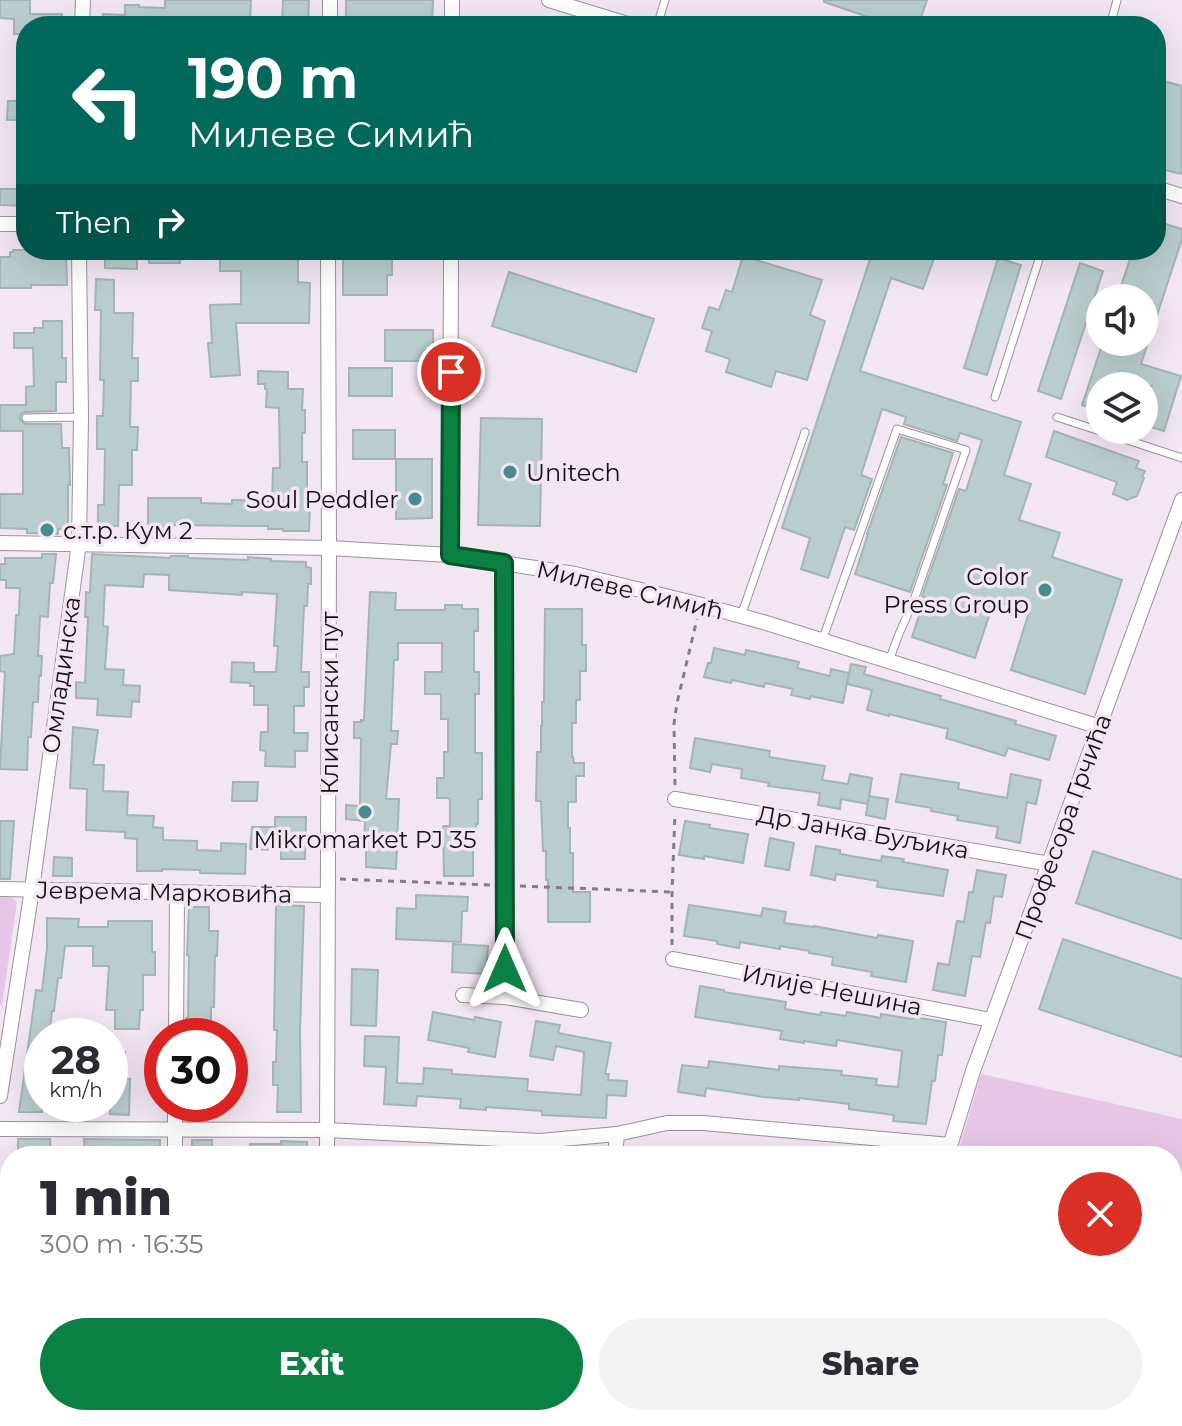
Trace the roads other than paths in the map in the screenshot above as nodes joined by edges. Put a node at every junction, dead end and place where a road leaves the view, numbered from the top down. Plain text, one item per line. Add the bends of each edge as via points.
1 (549, 0) edge
2 (601, 16) edge
3 (79, 260) edge
4 (328, 260) edge
5 (451, 260) edge
6 (1039, 260) edge
7 (995, 397) dead end
8 (81, 417) junction
9 (1057, 417) dead end
10 (26, 418) dead end
11 (805, 432) dead end
12 (1182, 458) edge
13 (1182, 500) edge
14 (0, 543) edge
15 (79, 543) junction
16 (329, 548) junction
17 (450, 555) junction
18 (504, 563) junction
19 (741, 616) junction
20 (822, 641) junction
21 (889, 661) junction
22 (1100, 727) junction
23 (675, 799) road end
24 (1050, 864) junction
25 (0, 889) edge
26 (32, 889) junction
27 (177, 893) junction
28 (327, 895) junction
29 (673, 959) road end
30 (463, 995) dead end
31 (505, 997) junction
32 (581, 1010) dead end
33 (176, 1018) edge
34 (991, 1020) junction
35 (0, 1096) edge
36 (175, 1122) edge
37 (0, 1129) edge
38 (175, 1130) junction
39 (327, 1130) junction
40 (617, 1134) junction
41 (175, 1146) edge
42 (327, 1146) edge
43 (616, 1146) edge
44 (913, 1146) edge
45 (950, 1146) edge

1 - 2 street
3 - 8 street, Омладинска
4 - 16 street, Клисански пут
5 - 17 street
6 - 7 lane
8 - 10 lane
8 - 15 street, Омладинска
9 - 12 lane
11 - 19 lane
13 - 22 street, Професора Грчића
14 - 15 street, Милеве Симић
15 - 16 street, Милеве Симић
15 - 26 street, Омладинска
16 - 17 street, Милеве Симић
16 - 28 street, Клисански пут
17 - 18 street, Милеве Симић
18 - 19 street, Милеве Симић via 575,574
18 - 31 street
19 - 20 street, Милеве Симић
20 - 21 street, Милеве Симић
20 - 21 lane via 897,429 966,450
21 - 22 street, Милеве Симић
22 - 24 street, Професора Грчића
23 - 24 street, Др Јанка Буљика
24 - 34 street, Професора Грчића
25 - 26 street, Јеврема Марковића
26 - 27 street, Јеврема Марковића
26 - 35 street, Омладинска
27 - 28 street, Јеврема Марковића
27 - 33 street
28 - 39 street, Клисански пут
29 - 34 street, Илије Нешина
30 - 31 street
31 - 32 street
34 - 45 street, Професора Грчића
36 - 38 street
37 - 38 street
38 - 39 street
38 - 41 street
39 - 40 street via 540,1141
39 - 42 street, Клисански пут
40 - 43 street
40 - 44 street via 667,1123 703,1123

